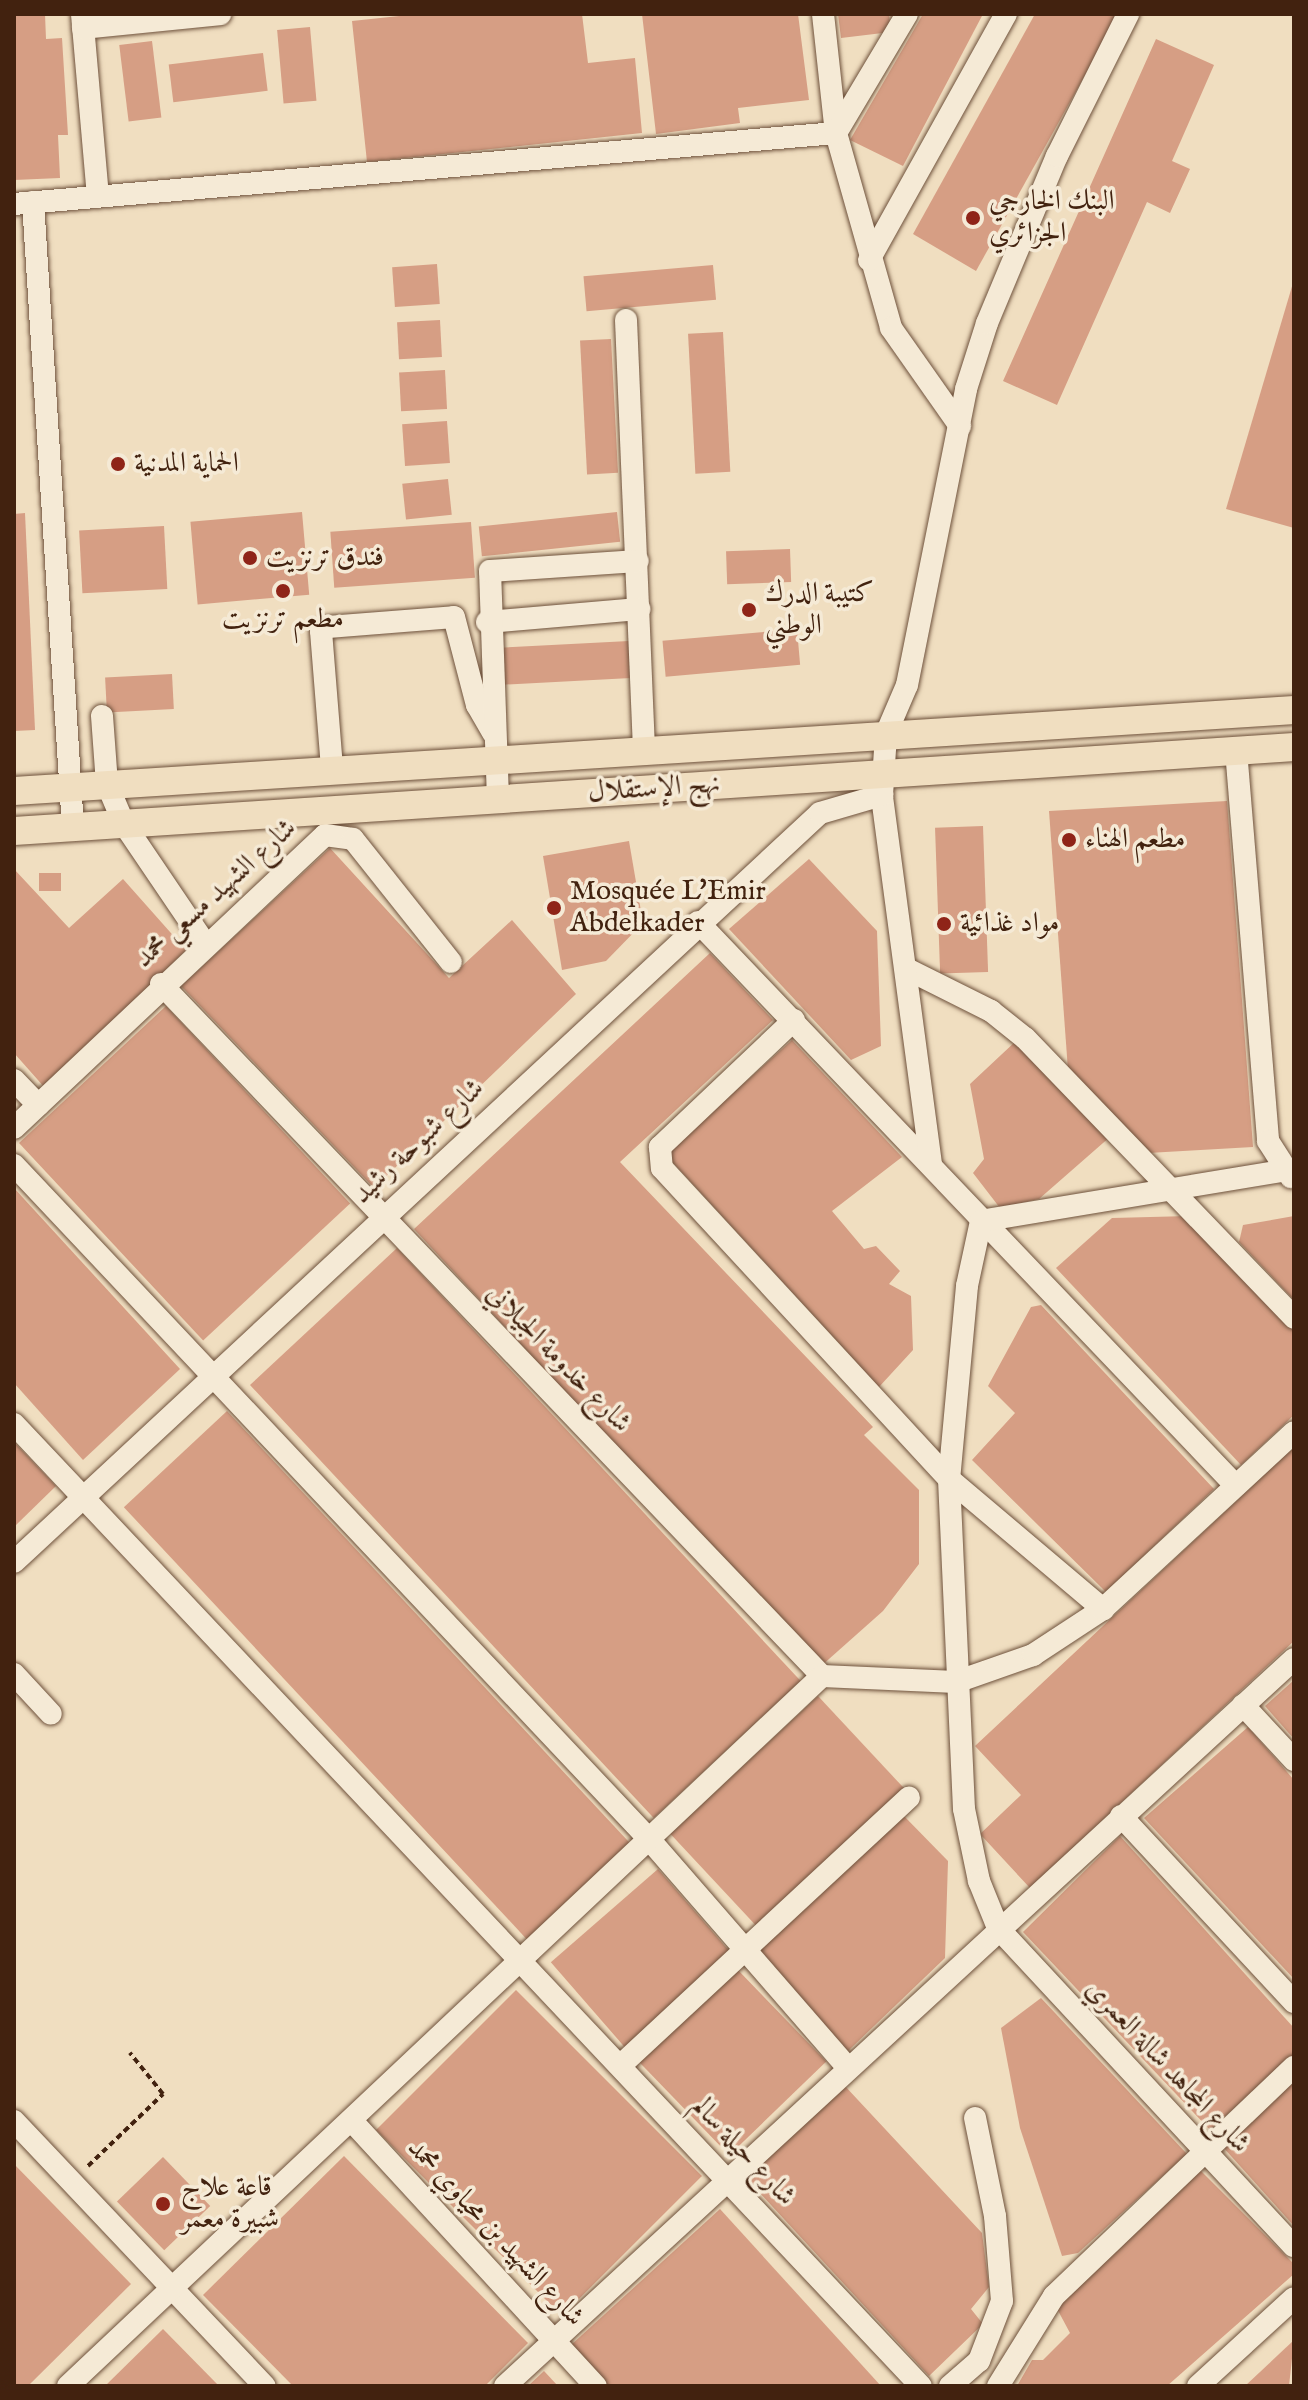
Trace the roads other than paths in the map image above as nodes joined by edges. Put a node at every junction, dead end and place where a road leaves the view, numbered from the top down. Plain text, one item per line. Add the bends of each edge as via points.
1 (220, 14) edge
2 (823, 14) edge
3 (907, 14) edge
4 (1006, 14) edge
5 (1128, 14) edge
6 (82, 21) edge
7 (836, 133) junction
8 (98, 196) junction
9 (24, 203) edge
10 (869, 260) junction
11 (626, 320) dead end
12 (960, 426) junction
13 (638, 561) junction
14 (639, 609) junction
15 (487, 622) junction
16 (1294, 710) edge
17 (102, 716) dead end
18 (886, 734) junction
19 (494, 745) junction
20 (1294, 747) edge
21 (644, 748) junction
22 (1236, 750) junction
23 (332, 768) junction
24 (882, 783) junction
25 (107, 784) junction
26 (68, 787) junction
27 (14, 791) edge
28 (498, 799) junction
29 (124, 824) junction
30 (73, 827) junction
31 (14, 831) edge
32 (698, 922) junction
33 (204, 942) junction
34 (451, 962) dead end
35 (909, 970) junction
36 (161, 984) junction
37 (794, 1020) junction
38 (14, 1080) edge
39 (38, 1105) junction
40 (14, 1128) edge
41 (931, 1164) junction
42 (14, 1165) edge
43 (1291, 1173) edge
44 (1169, 1184) junction
45 (381, 1219) junction
46 (981, 1221) junction
47 (1294, 1318) edge
48 (213, 1376) junction
49 (14, 1424) edge
50 (1294, 1432) edge
51 (949, 1479) junction
52 (1236, 1486) junction
53 (83, 1498) junction
54 (14, 1562) edge
55 (1103, 1609) junction
56 (1294, 1659) edge
57 (14, 1674) edge
58 (822, 1676) junction
59 (956, 1682) junction
60 (1243, 1705) junction
61 (51, 1714) dead end
62 (1294, 1760) edge
63 (909, 1797) dead end
64 (1121, 1816) junction
65 (649, 1839) junction
66 (998, 1928) junction
67 (744, 1950) junction
68 (522, 1958) junction
69 (1294, 2002) edge
70 (621, 2065) junction
71 (847, 2067) junction
72 (1294, 2067) edge
73 (975, 2118) dead end
74 (351, 2120) junction
75 (14, 2121) edge
76 (1203, 2152) junction
77 (726, 2178) junction
78 (1294, 2246) edge
79 (172, 2288) junction
80 (1294, 2298) edge
81 (554, 2340) junction
82 (68, 2386) edge
83 (265, 2386) edge
84 (505, 2386) edge
85 (596, 2386) edge
86 (921, 2386) edge
87 (950, 2386) edge
88 (998, 2386) edge
89 (1198, 2386) edge

1 - 6 street
2 - 7 street
3 - 7 street
4 - 10 street
5 - 12 street via 1013,251
6 - 8 street
7 - 8 street
7 - 10 street
8 - 9 street
9 - 26 street
10 - 12 street via 891,328
11 - 13 street
12 - 18 street via 907,685
13 - 14 street
13 - 15 street via 497,567 486,579
14 - 15 street
14 - 21 street
15 - 19 street
16 - 18 main road, نهج الإستقلال
17 - 25 street
18 - 21 main road, نهج الإستقلال
18 - 24 street
19 - 21 main road, نهج الإستقلال
19 - 23 main road, نهج الإستقلال
19 - 23 street via 473,693 454,617 328,627 321,631
19 - 28 street
20 - 22 main road, نهج الإستقلال
22 - 24 main road, نهج الإستقلال
22 - 43 street via 1268,1141
23 - 25 main road, نهج الإستقلال
24 - 28 main road, نهج الإستقلال
24 - 32 street, شارع شبوحة رشيد via 820,813
24 - 35 street
25 - 26 main road, نهج الإستقلال
25 - 29 street
26 - 27 main road, نهج الإستقلال
26 - 30 street
28 - 29 main road, نهج الإستقلال
29 - 30 main road, نهج الإستقلال
29 - 33 street
30 - 31 main road, نهج الإستقلال
32 - 37 street
32 - 45 street, شارع شبوحة رشيد
33 - 34 street, شارع الشهيد مسعي محمد via 325,835 341,833
33 - 36 street, شارع الشهيد مسعي محمد
35 - 41 street
35 - 44 street via 991,1011 1025,1038
36 - 39 street, شارع الشهيد مسعي محمد
36 - 45 street, شارع خدومة الجيلاني
37 - 41 street
37 - 51 street via 657,1157
38 - 39 street
39 - 40 street, شارع الشهيد مسعي محمد
41 - 46 street
42 - 48 street
43 - 44 street
44 - 46 street
44 - 47 street
45 - 48 street, شارع شبوحة رشيد
45 - 58 street, شارع خدومة الجيلاني
46 - 51 street via 967,1286
46 - 52 street
48 - 53 street, شارع شبوحة رشيد
48 - 65 street
49 - 53 street, شارع حيلة سالم
50 - 52 street
51 - 55 street
51 - 59 street
52 - 55 street
53 - 54 street, شارع شبوحة رشيد
53 - 68 street, شارع حيلة سالم
55 - 59 street via 1033,1655
56 - 60 street
57 - 61 street
58 - 59 street
58 - 65 street
59 - 66 street via 964,1809 979,1881
60 - 62 street
60 - 64 street
63 - 67 street
64 - 66 street
64 - 69 street
65 - 67 street
65 - 68 street
66 - 71 street
66 - 76 street, شارع المجاهد شالة العمري
67 - 70 street
67 - 71 street
68 - 70 street, شارع حيلة سالم
68 - 74 street
70 - 77 street, شارع حيلة سالم
71 - 77 street
72 - 76 street
73 - 87 street via 995,2216 1002,2301 979,2361
74 - 79 street
74 - 81 street, شارع الشهيد بن محياوي محمد
75 - 79 street
76 - 78 street, شارع المجاهد شالة العمري
76 - 88 street via 1054,2296
77 - 81 street
77 - 86 street, شارع حيلة سالم
79 - 82 street
79 - 83 street
80 - 89 street
81 - 84 street
81 - 85 street, شارع الشهيد بن محياوي محمد

